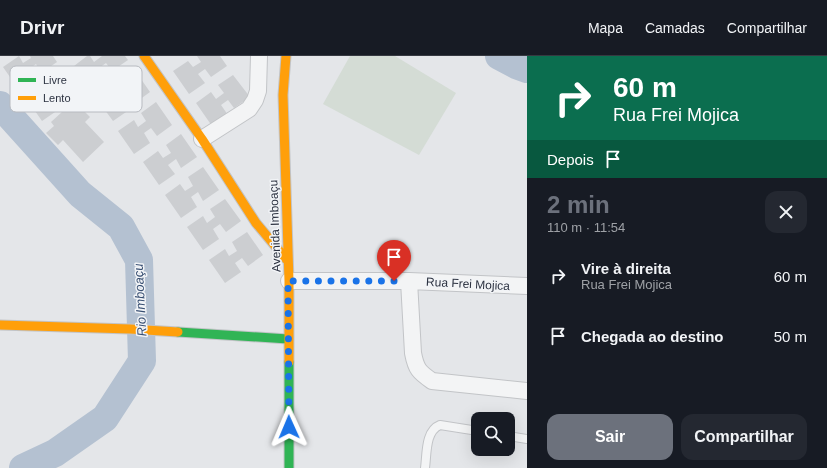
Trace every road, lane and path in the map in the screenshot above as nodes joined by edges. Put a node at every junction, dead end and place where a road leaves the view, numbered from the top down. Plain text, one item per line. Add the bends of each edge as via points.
1 (144, 56) edge
2 (259, 56) edge
3 (286, 56) edge
4 (202, 139) junction
5 (287, 260) junction
6 (288, 281) junction
7 (409, 281) junction
8 (527, 286) edge
9 (0, 325) edge
10 (288, 339) junction
11 (527, 391) edge
12 (471, 430) edge
13 (515, 437) edge
14 (527, 440) edge
15 (289, 468) edge
16 (425, 468) edge

1 - 4 main road
2 - 4 street via 256,100 249,109
3 - 5 main road, Avenida Imboaçu via 283,95
4 - 5 main road via 256,223
5 - 6 main road, Avenida Imboaçu
6 - 7 street, Rua Frei Mojica
6 - 10 main road, Avenida Imboaçu
7 - 8 street, Rua Frei Mojica
7 - 11 street via 413,353 420,373 432,381
9 - 10 main road via 130,329
10 - 15 main road, Avenida Imboaçu
12 - 16 lane via 440,425 435,427 429,437
13 - 14 lane

